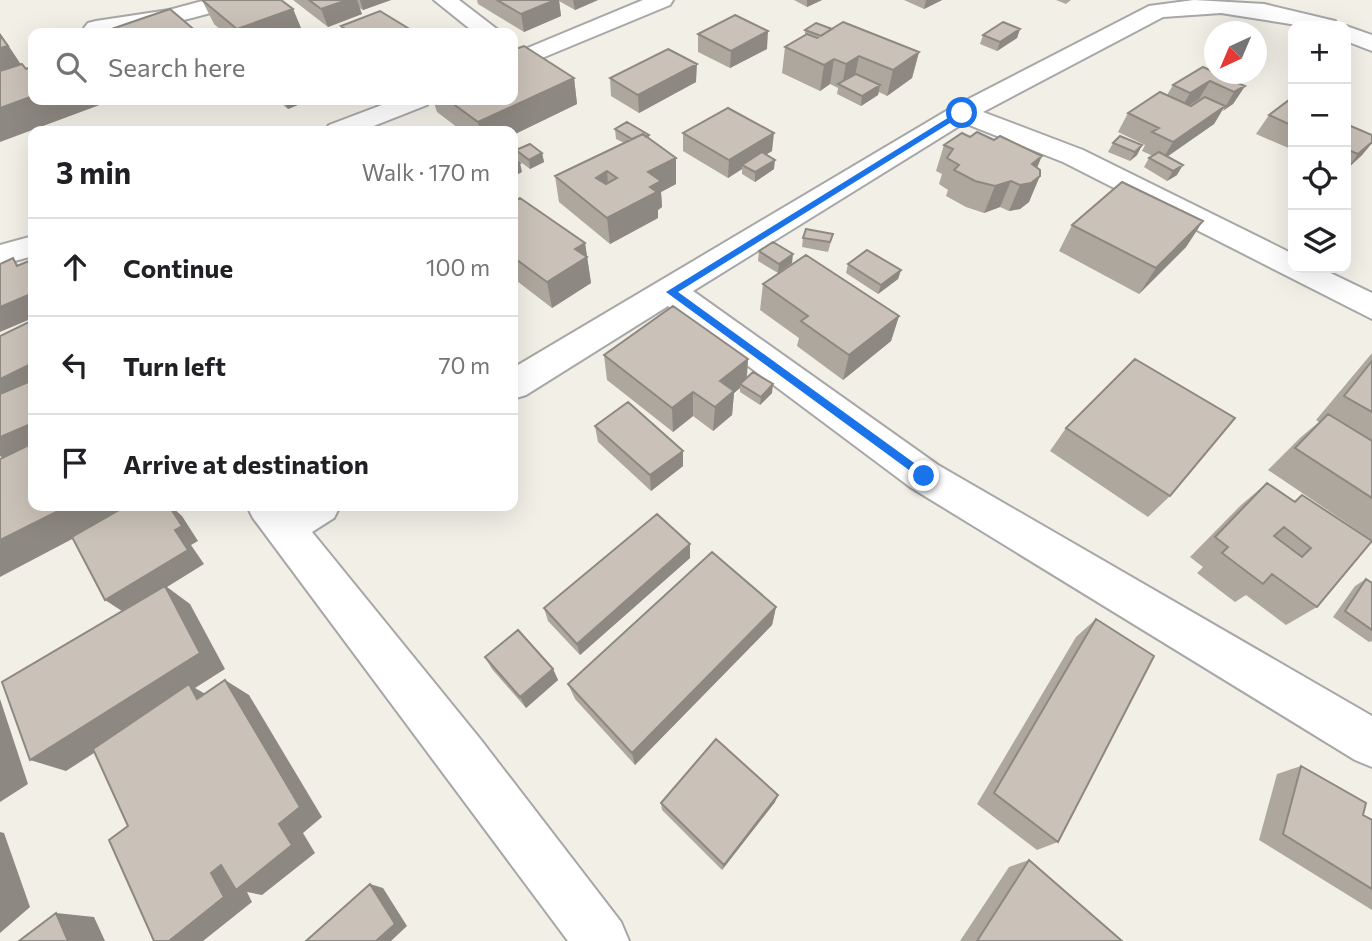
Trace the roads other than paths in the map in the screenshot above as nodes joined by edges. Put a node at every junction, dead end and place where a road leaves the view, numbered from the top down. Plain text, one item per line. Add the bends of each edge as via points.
1 (231, 0) edge
2 (444, 0) edge
3 (662, 0) edge
4 (1310, 21) edge
5 (96, 28) dead end
6 (483, 28) edge
7 (1351, 35) edge
8 (1372, 44) edge
9 (518, 56) edge
10 (405, 105) edge
11 (962, 113) junction
12 (351, 126) edge
13 (28, 247) edge
14 (0, 255) edge
15 (1288, 265) edge
16 (1304, 273) edge
17 (671, 292) junction
18 (1372, 307) edge
19 (518, 382) edge
20 (291, 513) edge
21 (1372, 743) edge
22 (602, 941) edge

1 - 5 street
2 - 6 street
3 - 9 street
4 - 11 street via 1212,2 1183,3 1157,11
7 - 8 street
10 - 12 street
11 - 15 street via 1073,156
11 - 17 street
13 - 14 street
16 - 18 street
17 - 19 street
17 - 21 street via 924,476
20 - 22 street

